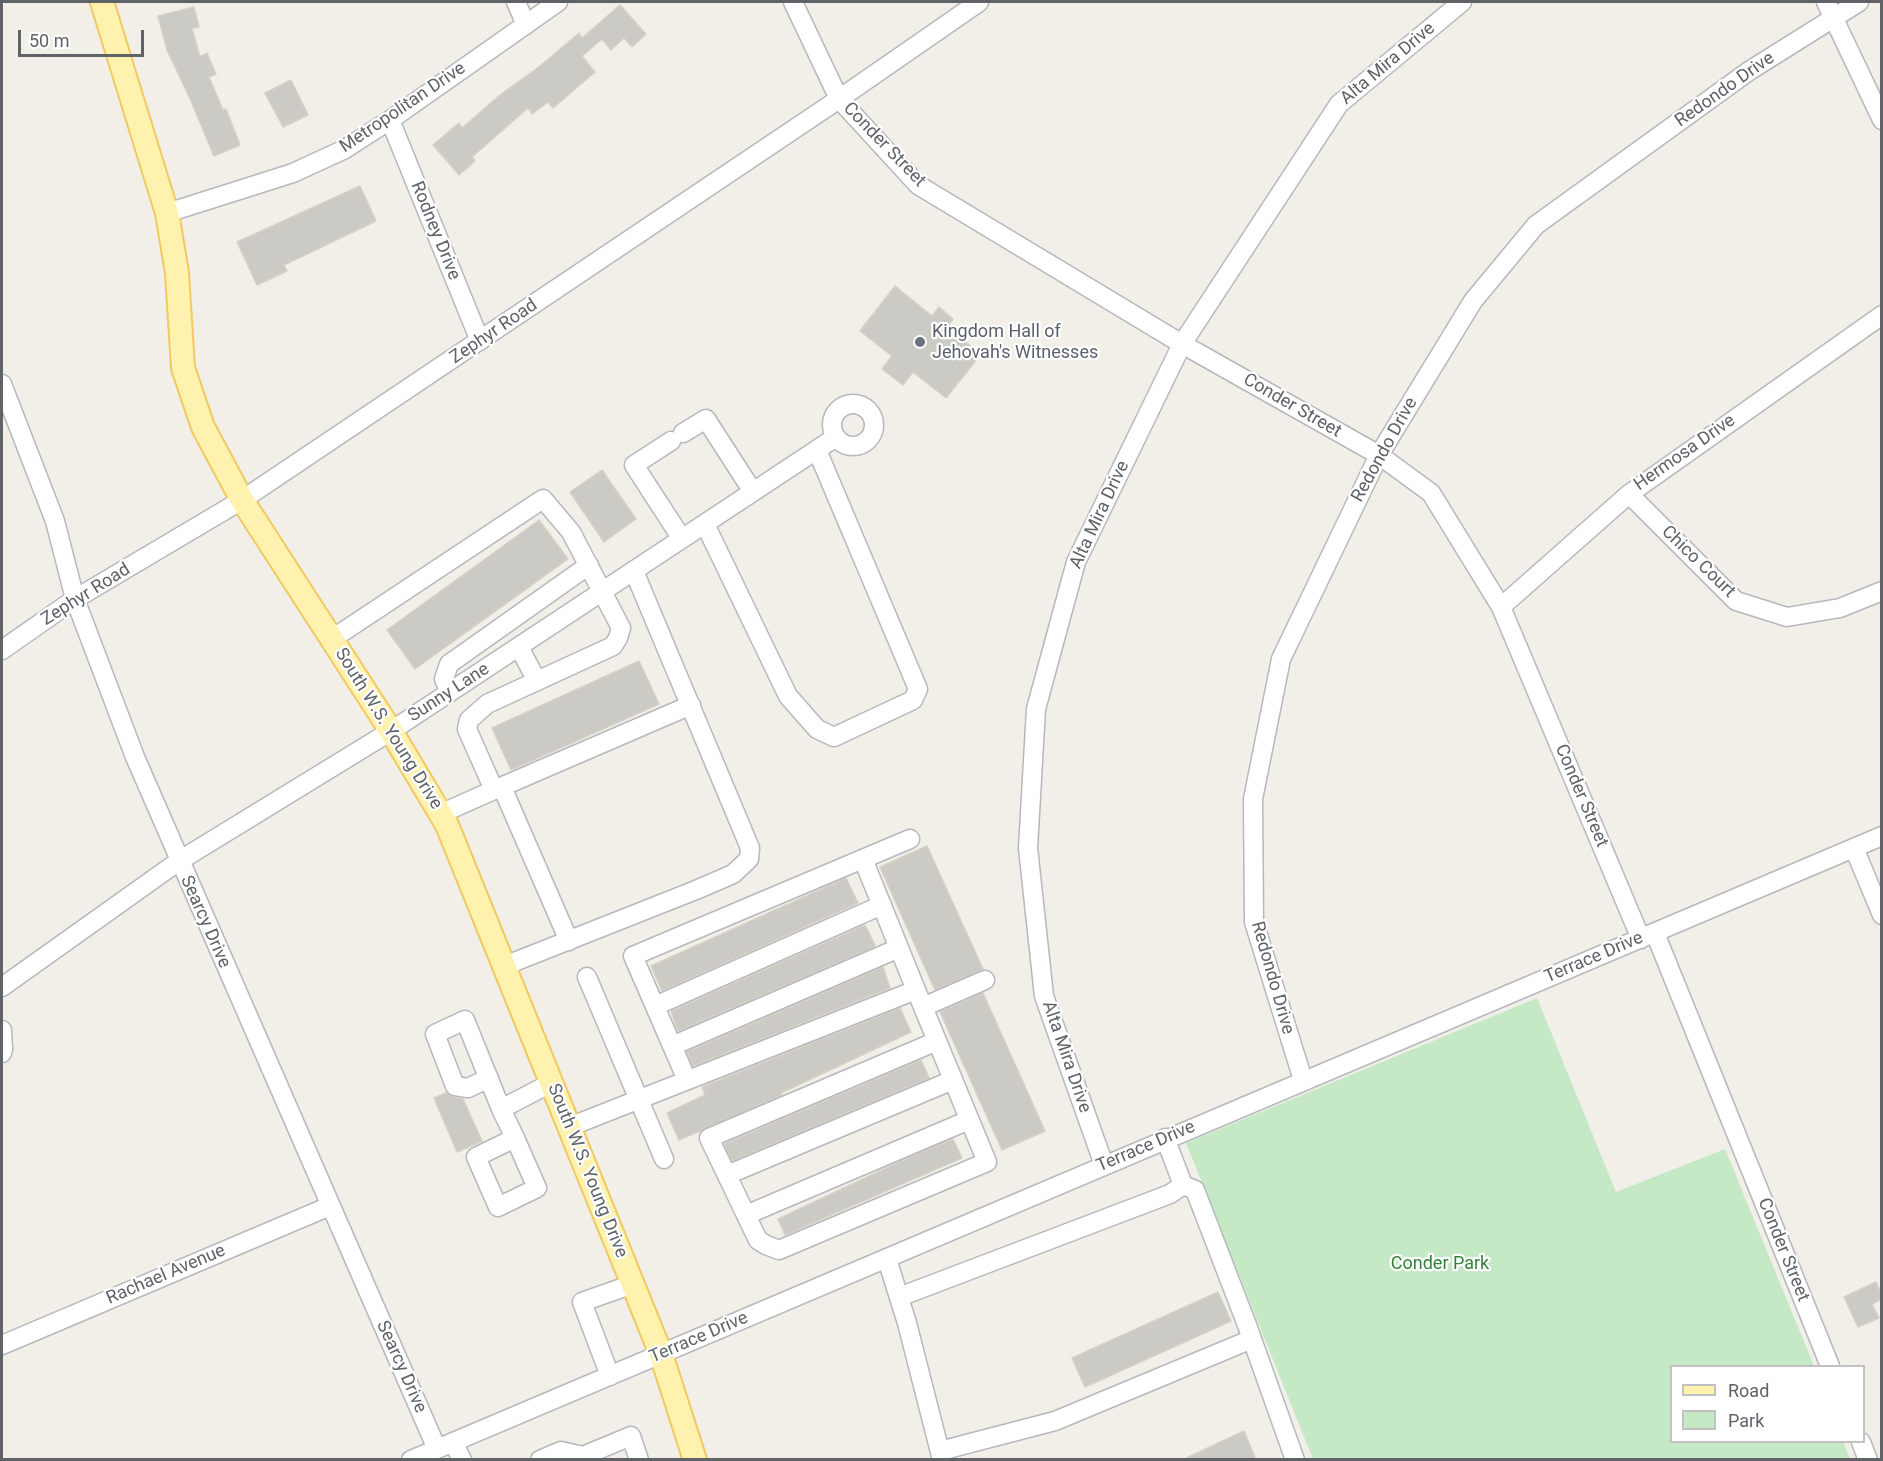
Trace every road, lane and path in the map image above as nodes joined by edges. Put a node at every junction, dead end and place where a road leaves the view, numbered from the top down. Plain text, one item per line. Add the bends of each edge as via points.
1 (102, 2) edge
2 (516, 2) edge
3 (558, 2) edge
4 (793, 2) edge
5 (979, 2) edge
6 (1462, 2) edge
7 (1859, 2) edge
8 (1830, 10) edge
9 (526, 25) junction
10 (839, 99) junction
11 (390, 120) junction
12 (1881, 120) edge
13 (167, 213) junction
14 (1881, 315) edge
15 (480, 341) junction
16 (1182, 344) junction
17 (2, 384) edge
18 (836, 437) dead end
19 (817, 450) junction
20 (1378, 455) junction
21 (753, 492) junction
22 (1629, 494) junction
23 (242, 500) junction
24 (705, 524) junction
25 (682, 539) junction
26 (590, 565) junction
27 (634, 571) junction
28 (556, 588) junction
29 (603, 591) junction
30 (1881, 591) edge
31 (75, 599) junction
32 (1501, 608) junction
33 (573, 611) junction
34 (518, 615) junction
35 (332, 639) junction
36 (526, 642) junction
37 (477, 643) junction
38 (2, 650) edge
39 (484, 670) junction
40 (537, 681) junction
41 (450, 692) junction
42 (494, 701) junction
43 (691, 705) junction
44 (392, 731) junction
45 (498, 789) junction
46 (440, 814) junction
47 (1881, 836) edge
48 (910, 839) dead end
49 (1854, 848) junction
50 (863, 859) junction
51 (179, 861) junction
52 (882, 905) junction
53 (1881, 915) edge
54 (1648, 936) junction
55 (569, 941) junction
56 (899, 948) junction
57 (504, 966) junction
58 (587, 977) dead end
59 (985, 980) dead end
60 (2, 987) edge
61 (920, 998) junction
62 (654, 1006) junction
63 (2, 1030) edge
64 (937, 1041) junction
65 (672, 1046) junction
66 (2, 1053) edge
67 (489, 1078) dead end
68 (687, 1080) junction
69 (953, 1080) junction
70 (1303, 1080) junction
71 (551, 1083) junction
72 (638, 1100) junction
73 (501, 1109) junction
74 (969, 1120) junction
75 (569, 1127) junction
76 (514, 1138) dead end
77 (1165, 1138) junction
78 (664, 1159) dead end
79 (1104, 1165) junction
80 (727, 1175) junction
81 (1183, 1185) junction
82 (330, 1206) junction
83 (746, 1215) junction
84 (887, 1258) junction
85 (633, 1284) junction
86 (899, 1297) junction
87 (1252, 1339) junction
88 (2, 1345) edge
89 (661, 1354) junction
90 (1830, 1365) edge
91 (610, 1376) junction
92 (1861, 1443) edge
93 (445, 1445) junction
94 (941, 1455) edge
95 (584, 1458) edge
96 (411, 1460) edge
97 (462, 1460) edge
98 (540, 1460) edge
99 (639, 1460) edge
100 (695, 1460) edge
101 (1294, 1460) edge
102 (1868, 1460) edge

1 - 13 main road, South W.S. Young Drive
2 - 9 street
3 - 9 street, Metropolitan Drive
4 - 10 street, Conder Street
5 - 10 street, Zephyr Road
6 - 16 street, Alta Mira Drive via 1339,104
7 - 8 street, Redondo Drive
8 - 12 street
8 - 20 street, Redondo Drive via 1536,225 1473,301
9 - 11 street, Metropolitan Drive
10 - 15 street, Zephyr Road
10 - 16 street, Conder Street via 918,185
11 - 13 street, Metropolitan Drive via 345,149 293,173
11 - 15 street, Rodney Drive
13 - 23 main road, South W.S. Young Drive via 177,273 183,368 203,427
14 - 22 street, Hermosa Drive
15 - 23 street, Zephyr Road
16 - 20 street, Conder Street
16 - 79 street, Alta Mira Drive via 1076,562 1036,709 1028,848 1044,996
17 - 31 street, Searcy Drive via 55,520
18 - 19 street, Sunny Lane
19 - 21 street, Sunny Lane
19 - 24 street via 918,690 913,700 834,737 817,729 788,696
20 - 32 street, Conder Street via 1431,493
20 - 70 street, Redondo Drive via 1281,659 1252,799 1254,922
21 - 24 street, Sunny Lane
21 - 25 street via 706,419 634,465
22 - 30 street, Chico Court via 1736,601 1787,617 1840,608
22 - 32 street, Hermosa Drive
23 - 31 street, Zephyr Road
23 - 35 main road, South W.S. Young Drive
24 - 25 street, Sunny Lane
25 - 27 street, Sunny Lane
26 - 28 street
26 - 29 street
26 - 35 street via 571,532 543,499
27 - 29 street, Sunny Lane
27 - 43 street
28 - 33 street
28 - 34 street
29 - 33 street, Sunny Lane
29 - 40 street via 621,628 613,646
31 - 38 street, Zephyr Road
31 - 51 street, Searcy Drive
32 - 54 street, Conder Street
33 - 36 street, Sunny Lane
34 - 36 street
34 - 37 street
35 - 44 main road, South W.S. Young Drive
36 - 39 street, Sunny Lane
36 - 40 street
37 - 39 street
37 - 41 street via 449,664 444,679
39 - 41 street, Sunny Lane
39 - 42 street
40 - 42 street
41 - 44 street, Sunny Lane
42 - 45 street via 469,720 467,729
43 - 45 street
43 - 55 street via 750,848 748,859 733,874
44 - 46 main road, South W.S. Young Drive
44 - 51 street, Sunny Lane
45 - 46 street
45 - 55 street
46 - 57 main road, South W.S. Young Drive
47 - 49 street, Terrace Drive
48 - 50 street
49 - 53 street
49 - 54 street, Terrace Drive
50 - 52 street
50 - 62 street via 633,956
51 - 60 street, Sunny Lane
51 - 82 street, Searcy Drive
52 - 56 street
52 - 62 street
54 - 70 street, Terrace Drive
54 - 90 street, Conder Street
55 - 57 street
56 - 61 street
56 - 65 street
57 - 71 main road, South W.S. Young Drive
58 - 72 street
59 - 61 street
61 - 64 street
61 - 68 street
62 - 65 street
63 - 66 street
64 - 69 street
64 - 80 street via 709,1138
65 - 68 street
67 - 73 street
68 - 72 street
69 - 74 street
69 - 80 street
70 - 77 street, Terrace Drive
71 - 73 street
71 - 75 main road, South W.S. Young Drive
72 - 75 street
72 - 78 street
73 - 76 street
74 - 83 street
74 - 83 street via 987,1162 976,1167 779,1250 758,1240
75 - 85 main road, South W.S. Young Drive
77 - 79 street, Terrace Drive
77 - 81 street
79 - 84 street, Terrace Drive
80 - 83 street
81 - 86 street via 1170,1194
81 - 87 street via 1195,1190
82 - 88 street, Rachael Avenue
82 - 93 street, Searcy Drive
84 - 86 street
84 - 89 street, Terrace Drive
85 - 89 main road, South W.S. Young Drive
85 - 91 street via 582,1302
86 - 94 street
87 - 94 street via 1054,1421
87 - 101 street
89 - 91 street, Terrace Drive
89 - 100 main road, South W.S. Young Drive
91 - 93 street, Terrace Drive
92 - 102 street
93 - 96 street, Terrace Drive
93 - 97 street, Searcy Drive
95 - 98 street via 561,1451
95 - 99 street via 631,1436

